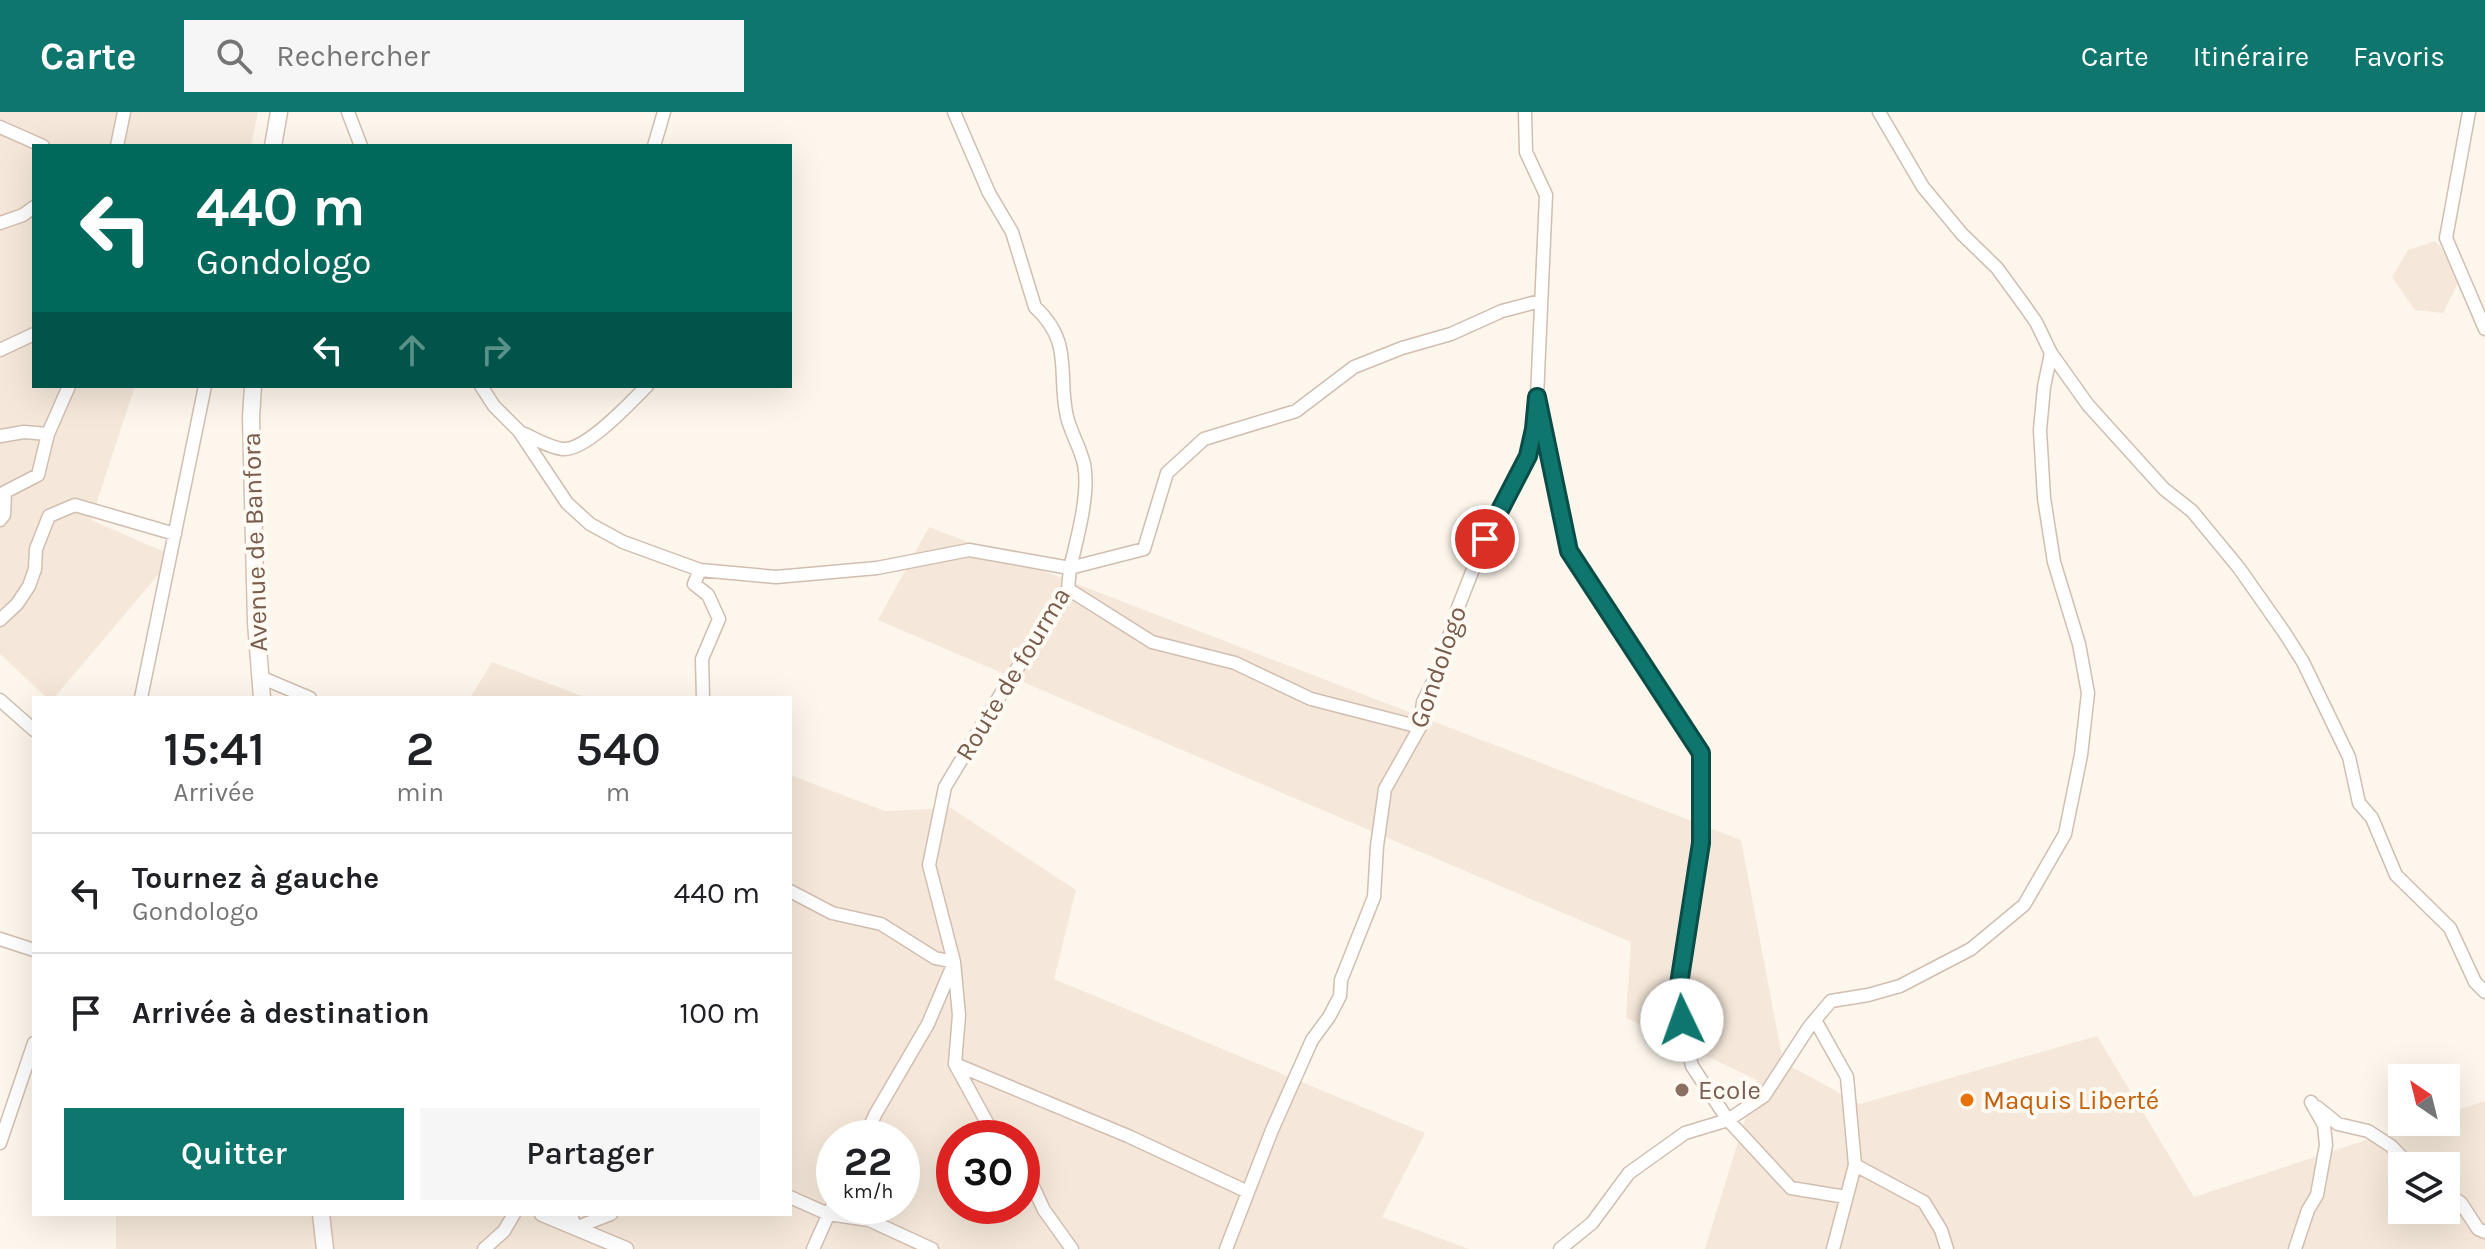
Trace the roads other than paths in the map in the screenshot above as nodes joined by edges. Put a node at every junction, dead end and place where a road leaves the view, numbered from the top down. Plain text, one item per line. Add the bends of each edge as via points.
1 (124, 112) edge
2 (279, 112) edge
3 (348, 112) edge
4 (664, 112) edge
5 (954, 112) edge
6 (1525, 112) edge
7 (1879, 112) edge
8 (2469, 112) edge
9 (0, 127) edge
10 (38, 144) edge
11 (117, 144) edge
12 (273, 144) edge
13 (360, 144) edge
14 (655, 144) edge
15 (32, 208) edge
16 (0, 223) edge
17 (1540, 301) junction
18 (2485, 329) edge
19 (32, 335) edge
20 (0, 350) edge
21 (2051, 353) junction
22 (68, 388) edge
23 (205, 388) edge
24 (253, 388) edge
25 (482, 388) edge
26 (645, 388) edge
27 (1537, 397) junction
28 (519, 431) junction
29 (48, 434) junction
30 (0, 436) edge
31 (0, 520) edge
32 (175, 534) junction
33 (1070, 568) junction
34 (700, 570) junction
35 (1068, 589) junction
36 (0, 620) edge
37 (260, 677) junction
38 (141, 696) edge
39 (262, 696) edge
40 (305, 696) edge
41 (703, 696) edge
42 (0, 700) edge
43 (1420, 727) junction
44 (32, 728) edge
45 (792, 892) edge
46 (0, 939) edge
47 (32, 949) edge
48 (954, 962) junction
49 (2485, 992) edge
50 (1815, 1020) junction
51 (32, 1049) edge
52 (955, 1064) junction
53 (873, 1120) edge
54 (986, 1120) edge
55 (1728, 1120) junction
56 (0, 1143) edge
57 (2397, 1152) edge
58 (1855, 1165) junction
59 (1248, 1192) junction
60 (1846, 1197) junction
61 (792, 1198) edge
62 (1040, 1201) edge
63 (2460, 1202) edge
64 (816, 1204) edge
65 (321, 1216) edge
66 (513, 1216) edge
67 (551, 1216) edge
68 (600, 1216) edge
69 (573, 1221) edge
70 (824, 1224) edge
71 (878, 1224) edge
72 (2485, 1232) edge
73 (325, 1249) edge
74 (484, 1249) edge
75 (626, 1249) edge
76 (813, 1249) edge
77 (932, 1249) edge
78 (1072, 1249) edge
79 (1226, 1249) edge
80 (1560, 1249) edge
81 (1833, 1249) edge
82 (1947, 1249) edge
83 (2295, 1249) edge

1 - 11 street
2 - 12 main road
3 - 13 street
4 - 14 street
5 - 33 street via 1012,232 1035,307 1064,356 1067,418 1085,467 1083,515
6 - 17 street, Gondologo via 1526,152 1546,195
7 - 21 street via 1923,187 1997,268
8 - 18 street via 2446,238
9 - 10 street
15 - 16 street
17 - 27 street, Gondologo
17 - 33 street, Route de fourma via 1354,367 1296,411 1204,439 1167,473 1144,549
19 - 20 street
21 - 49 street via 2088,405 2164,489 2192,511 2284,632 2349,757 2359,803 2372,818 2396,875 2450,928
21 - 50 street via 2040,430 2044,498 2054,562 2088,693 2065,834 2024,905 1971,949 1900,986 1831,1001
22 - 29 street
23 - 32 street
24 - 37 main road, Avenue de Banfora
25 - 28 street
26 - 28 street via 574,447 562,449
27 - 43 street, Gondologo via 1528,456 1485,539 1423,702
27 - 55 street via 1569,551 1701,753 1701,843 1677,997 1692,1066
28 - 34 street via 567,503 590,524
29 - 30 street
29 - 31 street via 38,475 5,492
32 - 36 street via 75,505 49,516 29,586
32 - 38 street
33 - 34 street via 969,550 877,568 776,577
33 - 35 street, Route de fourma
34 - 41 street via 694,584 708,595 719,619 702,659
35 - 43 street via 1152,642 1235,663 1311,699
35 - 48 street, Route de fourma via 945,787 929,865
37 - 39 main road, Avenue de Banfora
37 - 40 street
42 - 44 street
43 - 59 street, Gondologo via 1385,789 1374,897 1341,980 1340,996 1312,1040
45 - 48 street via 832,913 881,924 935,958
46 - 47 street
48 - 52 street, Route de fourma via 959,1015
48 - 53 street via 928,1024
50 - 55 street via 1764,1096
50 - 58 street via 1847,1077
51 - 56 street
52 - 54 street
52 - 59 street
55 - 60 street via 1791,1188
55 - 80 street via 1685,1133 1629,1173 1592,1223
57 - 83 street via 2368,1131 2338,1124 2311,1102 2324,1125 2326,1145 2317,1195
58 - 60 street
58 - 82 street via 1924,1202
59 - 79 street, Gondologo
60 - 81 street
61 - 64 street
62 - 78 street
63 - 72 street
65 - 73 main road
66 - 74 street
67 - 69 street
68 - 69 street
69 - 75 street
70 - 76 street
71 - 77 street

